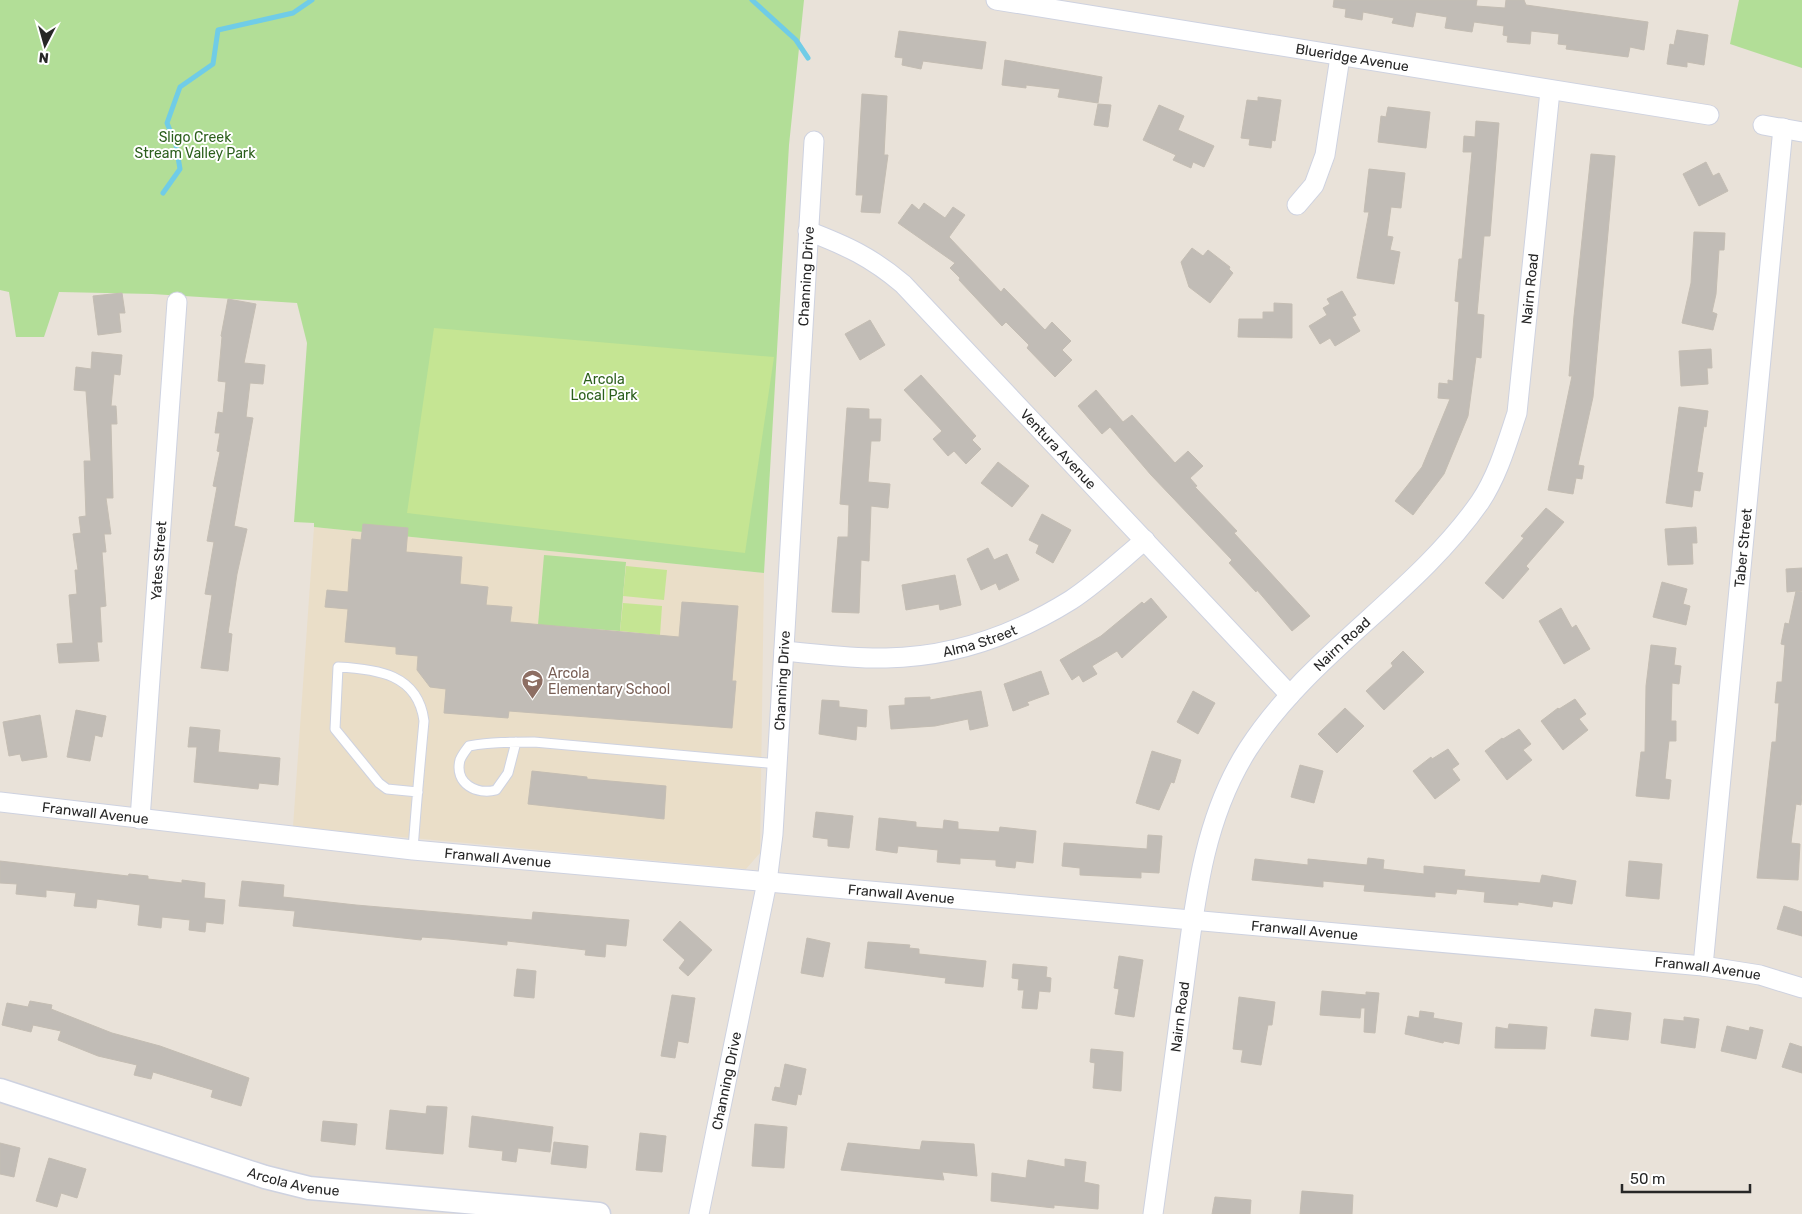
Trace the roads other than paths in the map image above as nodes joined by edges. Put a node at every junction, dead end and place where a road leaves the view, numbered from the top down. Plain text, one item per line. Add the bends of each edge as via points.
1 (996, 0) edge
2 (1042, 4) edge
3 (1340, 57) junction
4 (1550, 91) junction
5 (1709, 115) dead end
6 (1762, 125) dead end
7 (1783, 128) junction
8 (1802, 132) edge
9 (814, 141) dead end
10 (1297, 205) dead end
11 (808, 231) junction
12 (177, 302) dead end
13 (1145, 540) junction
14 (784, 651) junction
15 (1290, 695) junction
16 (516, 742) junction
17 (778, 764) junction
18 (418, 792) junction
19 (0, 802) edge
20 (140, 819) junction
21 (413, 850) junction
22 (767, 882) junction
23 (1193, 919) junction
24 (1703, 966) junction
25 (1802, 988) edge
26 (0, 1090) edge
27 (599, 1214) edge
28 (699, 1214) edge
29 (1153, 1214) edge

1 - 2 street, Blueridge Avenue
2 - 3 street, Blueridge Avenue
3 - 4 street, Blueridge Avenue
3 - 10 street via 1324,155 1314,185
4 - 5 street, Blueridge Avenue
4 - 15 street, Nairn Road via 1518,413 1503,457 1481,500 1450,542
6 - 7 street
7 - 8 street
7 - 24 street, Taber Street
9 - 11 street, Channing Drive
11 - 13 street, Ventura Avenue via 852,248 881,265 903,284
11 - 14 street, Channing Drive
12 - 20 street, Yates Street
13 - 14 street, Alma Street via 1073,599 1024,626 978,645 931,655 885,658
13 - 15 street, Ventura Avenue
14 - 17 street, Channing Drive
15 - 23 street, Nairn Road via 1249,748 1224,791 1209,835
16 - 16 lane via 469,746 460,759 460,774 465,784 486,793 496,790 508,773
16 - 17 lane
17 - 22 street, Channing Drive via 774,834
18 - 18 lane via 424,721 416,695 389,674 368,668 338,667 335,728 379,783 387,789
18 - 21 lane
19 - 20 street, Franwall Avenue
20 - 21 street, Franwall Avenue
21 - 22 street, Franwall Avenue
22 - 23 street, Franwall Avenue
22 - 28 street, Channing Drive
23 - 24 street, Franwall Avenue
23 - 29 street, Nairn Road
24 - 25 street, Franwall Avenue via 1760,975
26 - 27 street, Arcola Avenue via 265,1177 309,1188

